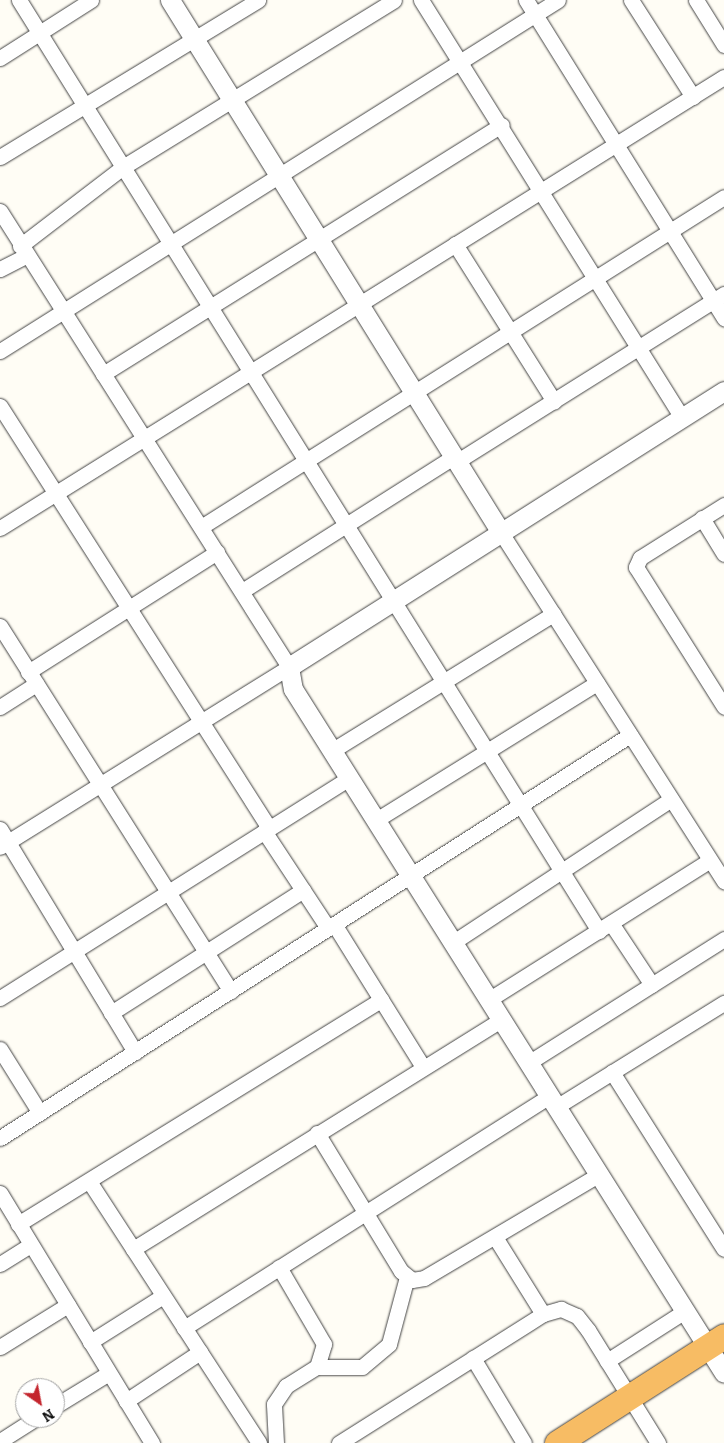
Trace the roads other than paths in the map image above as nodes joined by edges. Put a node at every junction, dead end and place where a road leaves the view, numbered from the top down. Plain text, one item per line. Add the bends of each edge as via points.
1 (19, 0) edge
2 (91, 0) edge
3 (170, 0) edge
4 (258, 0) edge
5 (394, 0) edge
6 (421, 0) edge
7 (526, 0) edge
8 (558, 0) edge
9 (631, 0) edge
10 (696, 0) edge
11 (536, 14) junction
12 (39, 32) junction
13 (195, 39) junction
14 (724, 45) edge
15 (0, 58) edge
16 (460, 62) junction
17 (724, 77) edge
18 (693, 97) junction
19 (233, 102) junction
20 (85, 106) junction
21 (502, 125) junction
22 (616, 144) junction
23 (0, 157) edge
24 (123, 167) junction
25 (279, 176) junction
26 (543, 190) junction
27 (724, 197) edge
28 (0, 211) edge
29 (670, 231) junction
30 (319, 241) junction
31 (455, 244) junction
32 (172, 245) junction
33 (23, 250) junction
34 (0, 269) edge
35 (598, 276) junction
36 (719, 298) edge
37 (358, 305) junction
38 (211, 308) junction
39 (64, 313) junction
40 (724, 318) edge
41 (511, 332) junction
42 (641, 347) junction
43 (0, 352) edge
44 (251, 372) junction
45 (102, 374) junction
46 (414, 393) junction
47 (722, 396) edge
48 (554, 401) junction
49 (0, 406) edge
50 (682, 417) junction
51 (143, 439) junction
52 (455, 459) junction
53 (306, 461) junction
54 (55, 494) junction
55 (724, 505) edge
56 (702, 518) junction
57 (344, 524) junction
58 (200, 527) junction
59 (0, 528) edge
60 (500, 532) junction
61 (217, 552) junction
62 (724, 554) edge
63 (242, 591) junction
64 (392, 598) junction
65 (130, 608) junction
66 (553, 614) junction
67 (0, 626) edge
68 (289, 667) junction
69 (32, 678) junction
70 (444, 682) junction
71 (597, 683) junction
72 (0, 707) edge
73 (724, 707) edge
74 (201, 723) junction
75 (630, 735) junction
76 (333, 750) junction
77 (487, 751) junction
78 (350, 778) junction
79 (102, 783) junction
80 (671, 799) junction
81 (520, 805) junction
82 (376, 820) junction
83 (0, 829) edge
84 (267, 829) junction
85 (4, 845) edge
86 (710, 860) junction
87 (562, 871) junction
88 (410, 876) junction
89 (724, 881) edge
90 (170, 890) junction
91 (303, 890) junction
92 (331, 926) junction
93 (605, 927) junction
94 (724, 939) edge
95 (452, 943) junction
96 (74, 950) junction
97 (208, 951) junction
98 (652, 985) junction
99 (231, 991) junction
100 (0, 998) edge
101 (381, 1000) junction
102 (488, 1000) junction
103 (722, 1009) edge
104 (111, 1012) junction
105 (500, 1021) junction
106 (0, 1049) edge
107 (135, 1052) junction
108 (528, 1063) junction
109 (423, 1067) junction
110 (612, 1072) junction
111 (553, 1102) junction
112 (40, 1112) junction
113 (317, 1133) junction
114 (0, 1138) edge
115 (600, 1174) junction
116 (89, 1181) junction
117 (0, 1194) edge
118 (365, 1212) junction
119 (18, 1224) junction
120 (495, 1236) junction
121 (31, 1245) junction
122 (133, 1249) junction
123 (724, 1249) edge
124 (0, 1264) edge
125 (279, 1267) junction
126 (406, 1278) junction
127 (163, 1296) junction
128 (68, 1305) junction
129 (685, 1312) junction
130 (543, 1314) junction
131 (184, 1328) junction
132 (716, 1341) edge
133 (90, 1342) junction
134 (0, 1347) edge
135 (200, 1352) junction
136 (472, 1358) junction
137 (607, 1361) junction
138 (317, 1367) junction
139 (724, 1372) edge
140 (109, 1373) junction
141 (630, 1397) junction
142 (65, 1400) edge
143 (126, 1401) junction
144 (20, 1428) edge
145 (3, 1438) edge
146 (147, 1441) edge
147 (259, 1443) edge
148 (276, 1443) edge
149 (339, 1443) edge
150 (524, 1443) edge
151 (557, 1443) edge
152 (658, 1443) edge

1 - 12 street
2 - 12 street
3 - 13 street
4 - 13 street
5 - 19 street
6 - 16 street
7 - 11 street
8 - 11 street
9 - 18 street
10 - 14 street
11 - 16 street
11 - 22 street
12 - 15 street
12 - 20 street
13 - 19 street
13 - 20 street
16 - 21 street
16 - 25 street
17 - 18 street
18 - 22 street
19 - 24 street
19 - 25 street
20 - 23 street
20 - 24 street
21 - 26 street
21 - 30 street
22 - 26 street
22 - 29 street
24 - 32 street
24 - 33 street
25 - 30 street
25 - 32 street
26 - 31 street
26 - 35 street
27 - 29 street
28 - 33 street
29 - 35 street
29 - 36 street
30 - 37 street
30 - 38 street
31 - 37 street
31 - 41 street
32 - 38 street
32 - 39 street
33 - 34 street
33 - 39 street
35 - 41 street
35 - 42 street
36 - 40 street
36 - 42 street
37 - 44 street
37 - 46 street
38 - 44 street
38 - 45 street
39 - 43 street
39 - 45 street
41 - 46 street
41 - 48 street
42 - 48 street
42 - 50 street
44 - 51 street
44 - 53 street
45 - 51 street
46 - 52 street
46 - 53 street
47 - 50 street
48 - 52 street
49 - 54 street
50 - 60 street
51 - 54 street
51 - 58 street
52 - 57 street
52 - 60 street
53 - 57 street
53 - 58 street
54 - 59 street
54 - 65 street
55 - 56 street
56 - 62 street
56 - 73 street via 640,558 636,567
57 - 63 street
57 - 64 street
58 - 61 street
60 - 64 street
60 - 66 street
61 - 63 street
61 - 65 street
63 - 68 street
64 - 68 street
64 - 70 street
65 - 69 street
65 - 74 street
66 - 70 street
66 - 71 street
67 - 69 street
68 - 74 street
68 - 76 street via 294,689
69 - 72 street
69 - 79 street
70 - 76 street
70 - 77 street
71 - 75 street
71 - 77 street
74 - 79 street
74 - 84 street
75 - 80 street
75 - 81 street
76 - 78 street
77 - 81 street
77 - 82 street
78 - 82 street
78 - 84 street
79 - 85 street
79 - 90 street
80 - 86 street
80 - 87 street
81 - 87 street
81 - 88 street
82 - 88 street
83 - 85 street
84 - 90 street
84 - 91 street
85 - 96 street
86 - 89 street
86 - 93 street
87 - 93 street
87 - 95 street
88 - 92 street
88 - 95 street
90 - 96 street
90 - 97 street
91 - 92 street
91 - 97 street
92 - 99 street
92 - 101 street
93 - 98 street
93 - 102 street
94 - 98 street
95 - 102 street
96 - 100 street
96 - 104 street
97 - 99 street
97 - 104 street
98 - 108 street
99 - 107 street
101 - 109 street
101 - 116 street
102 - 105 street
103 - 110 street
104 - 107 street
105 - 108 street
105 - 109 street
106 - 112 street
107 - 112 street
108 - 111 street
109 - 113 street
110 - 111 street
110 - 123 street
111 - 115 street
111 - 118 street
112 - 114 street
113 - 118 street
113 - 122 street
115 - 120 street
115 - 129 street
116 - 119 street
116 - 122 street
117 - 119 street
118 - 125 street
118 - 126 street
119 - 121 street
120 - 126 street via 424,1278
120 - 130 street
121 - 124 street
121 - 128 street
122 - 127 street
125 - 131 street
125 - 138 street via 324,1344
126 - 138 street via 389,1344 362,1367
127 - 131 street
127 - 133 street
128 - 133 street
128 - 134 street
129 - 132 street
129 - 137 street
130 - 136 street
130 - 137 street via 570,1311
131 - 135 street
132 - 139 street
132 - 141 highway
133 - 140 street
135 - 143 street
135 - 147 street
136 - 149 street
136 - 150 street
137 - 141 street
138 - 148 street via 286,1386 274,1404
140 - 142 street
140 - 143 street
141 - 151 highway
141 - 152 street
143 - 146 street
144 - 145 street

